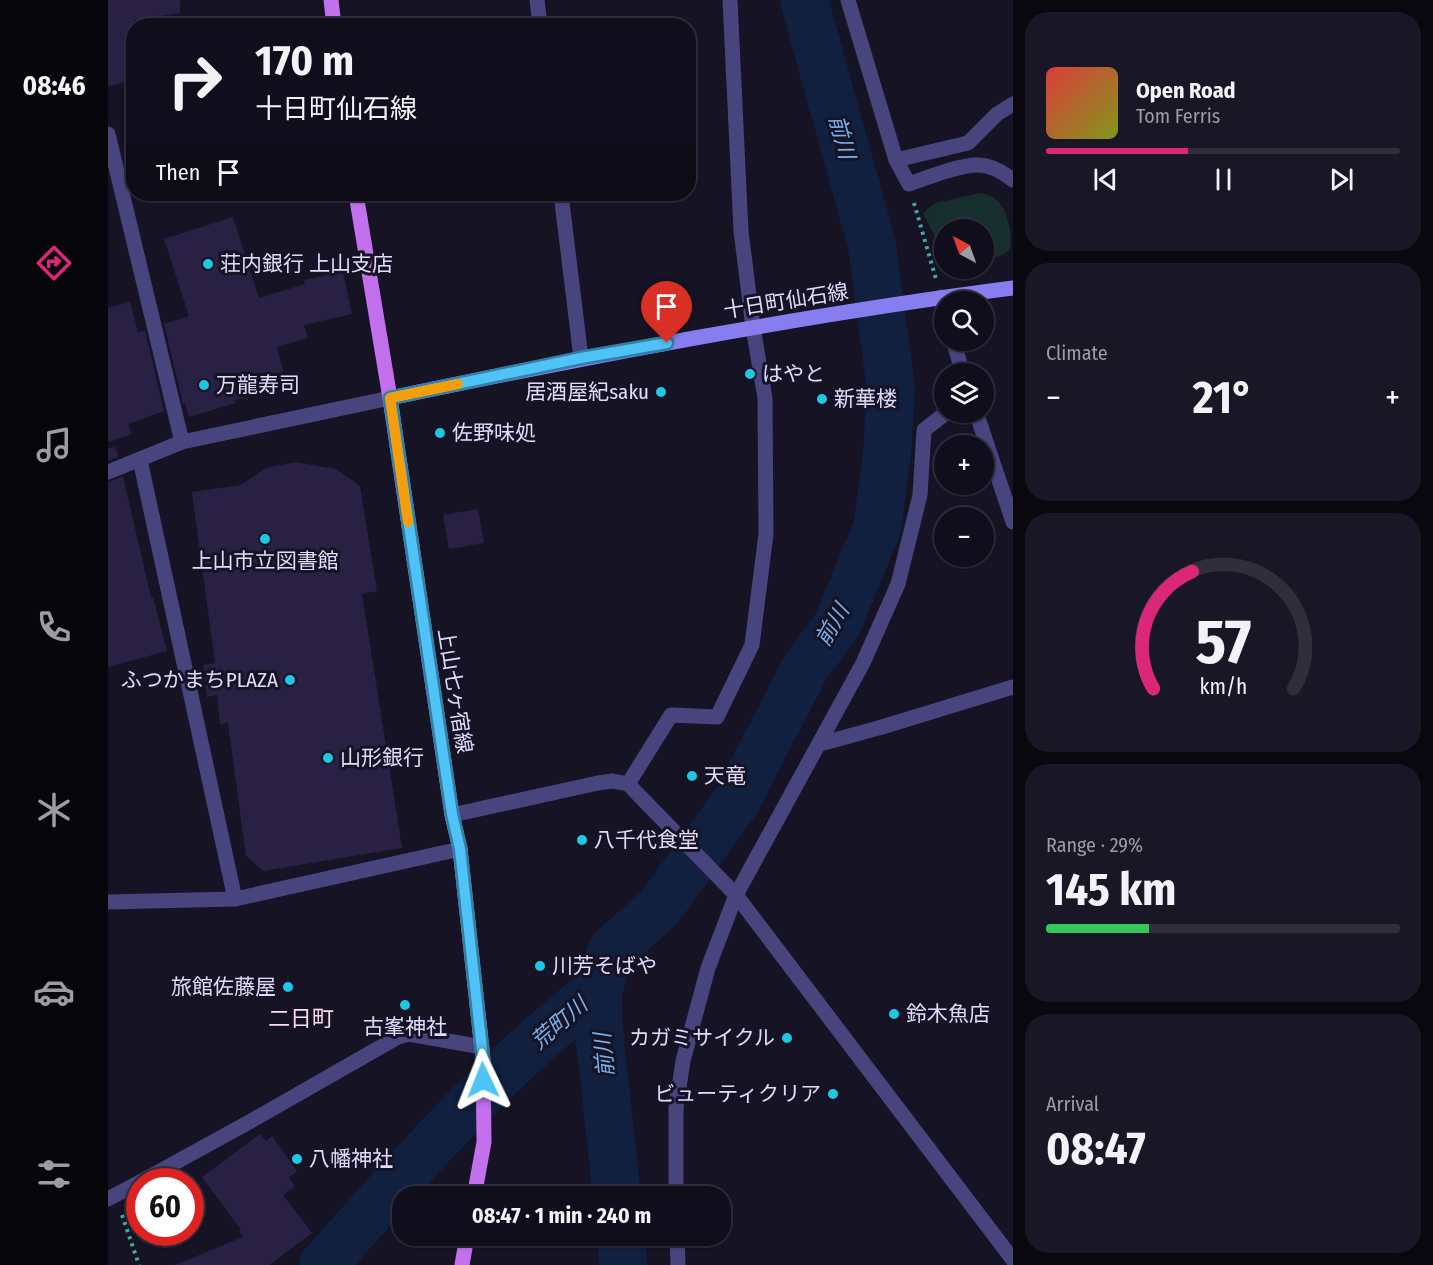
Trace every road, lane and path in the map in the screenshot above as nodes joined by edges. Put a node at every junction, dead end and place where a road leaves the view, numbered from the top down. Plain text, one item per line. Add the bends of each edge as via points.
1 (331, 0) edge
2 (537, 0) edge
3 (730, 0) edge
4 (848, 0) edge
5 (333, 18) edge
6 (539, 18) edge
7 (1013, 104) edge
8 (108, 134) edge
9 (896, 160) junction
10 (1013, 180) edge
11 (909, 184) junction
12 (357, 201) edge
13 (562, 201) edge
14 (1013, 288) edge
15 (939, 291) edge
16 (989, 291) edge
17 (934, 298) edge
18 (753, 327) junction
19 (581, 358) junction
20 (390, 398) junction
21 (934, 422) edge
22 (980, 423) edge
23 (182, 442) junction
24 (140, 460) junction
25 (108, 472) edge
26 (1013, 522) edge
27 (1013, 687) edge
28 (820, 744) junction
29 (628, 784) junction
30 (452, 814) junction
31 (460, 849) junction
32 (736, 896) junction
33 (235, 899) junction
34 (108, 902) edge
35 (483, 1053) junction
36 (165, 1168) edge
37 (476, 1186) edge
38 (676, 1186) edge
39 (126, 1190) edge
40 (112, 1197) edge
41 (465, 1246) edge
42 (677, 1246) edge
43 (1013, 1260) edge
44 (139, 1265) edge
45 (462, 1265) edge
46 (678, 1265) edge

1 - 5 main road
2 - 6 street
3 - 18 street via 741,231
4 - 9 street
7 - 9 street via 996,114 968,143
8 - 23 street
9 - 11 street
10 - 11 street via 978,164
11 - 15 path
12 - 20 main road, 上山七ヶ宿線
13 - 19 street
14 - 16 main road, 十日町仙石線
17 - 18 main road, 十日町仙石線
18 - 19 main road, 十日町仙石線
18 - 29 street via 765,398 766,534 752,645 717,717 671,715
19 - 20 main road, 十日町仙石線
20 - 23 street
20 - 30 main road, 上山七ヶ宿線
21 - 28 street via 924,430 920,495 898,584 863,663
22 - 26 street
23 - 24 street
24 - 25 street
24 - 33 street
27 - 28 street
28 - 32 street
29 - 30 street via 598,783
29 - 32 street
30 - 31 main road, 上山七ヶ宿線
31 - 33 street
31 - 35 main road, 上山七ヶ宿線
32 - 38 street via 708,969 683,1061 676,1108
32 - 43 street
33 - 34 street
35 - 36 street via 409,1034 398,1037
35 - 37 main road, 上山七ヶ宿線 via 484,1142
39 - 40 street
40 - 44 path
41 - 45 main road
42 - 46 street

